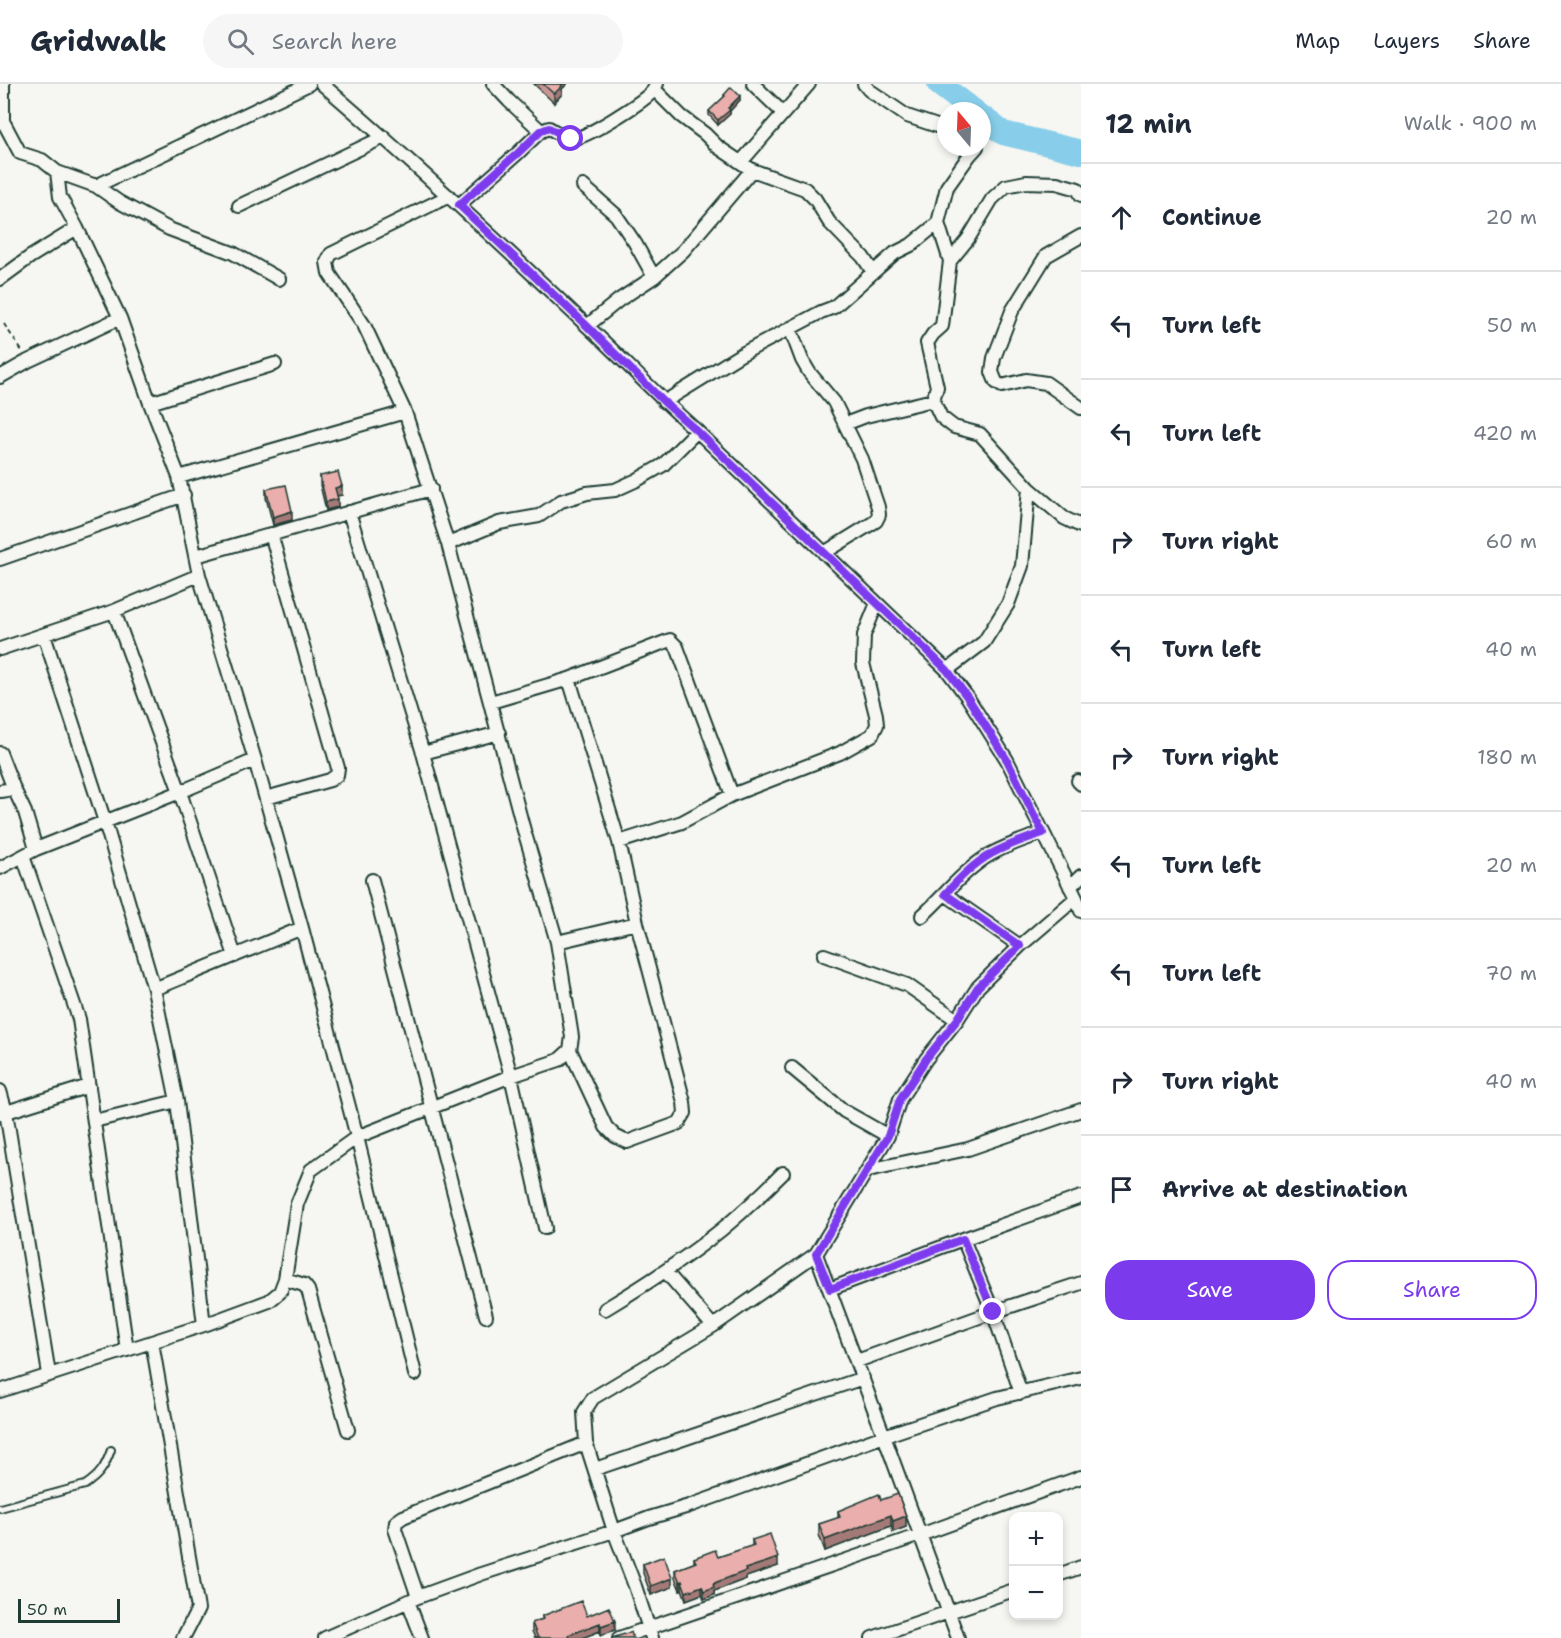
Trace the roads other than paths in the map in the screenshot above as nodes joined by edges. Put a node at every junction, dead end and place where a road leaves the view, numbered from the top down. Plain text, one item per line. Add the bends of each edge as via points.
1 (3, 84) edge
2 (309, 84) edge
3 (322, 84) edge
4 (493, 84) edge
5 (753, 84) edge
6 (809, 84) edge
7 (864, 84) edge
8 (655, 87) edge
9 (783, 113) junction
10 (937, 126) edge
11 (541, 131) junction
12 (384, 137) junction
13 (969, 156) edge
14 (741, 162) junction
15 (752, 170) junction
16 (57, 172) junction
17 (96, 186) junction
18 (583, 186) dead end
19 (1081, 195) edge
20 (449, 196) junction
21 (459, 205) junction
22 (239, 207) dead end
23 (938, 223) junction
24 (77, 228) junction
25 (1081, 236) edge
26 (950, 261) junction
27 (873, 272) junction
28 (654, 277) junction
29 (0, 279) edge
30 (279, 279) dead end
31 (120, 318) junction
32 (587, 326) junction
33 (790, 328) junction
34 (275, 364) dead end
35 (0, 376) edge
36 (933, 400) junction
37 (664, 402) junction
38 (150, 403) junction
39 (1081, 408) edge
40 (405, 412) junction
41 (845, 424) junction
42 (697, 431) junction
43 (179, 477) junction
44 (1029, 488) junction
45 (431, 489) junction
46 (184, 495) junction
47 (349, 512) junction
48 (1081, 526) edge
49 (271, 534) junction
50 (448, 544) junction
51 (824, 553) junction
52 (196, 556) junction
53 (0, 559) edge
54 (199, 575) junction
55 (877, 603) junction
56 (114, 611) junction
57 (44, 635) junction
58 (0, 649) edge
59 (947, 670) junction
60 (569, 679) junction
61 (491, 702) junction
62 (499, 733) junction
63 (0, 753) edge
64 (423, 753) junction
65 (255, 760) junction
66 (14, 789) junction
67 (0, 791) edge
68 (180, 792) junction
69 (732, 795) junction
70 (266, 798) junction
71 (105, 822) junction
72 (1043, 833) junction
73 (619, 842) junction
74 (36, 849) junction
75 (23, 856) junction
76 (0, 868) edge
77 (1081, 876) edge
78 (372, 880) dead end
79 (1073, 892) junction
80 (945, 894) junction
81 (1081, 911) edge
82 (922, 916) dead end
83 (637, 923) junction
84 (302, 928) junction
85 (557, 942) junction
86 (1020, 946) junction
87 (824, 955) dead end
88 (236, 956) junction
89 (154, 989) junction
90 (957, 1020) junction
91 (570, 1050) junction
92 (792, 1068) dead end
93 (511, 1076) junction
94 (89, 1086) junction
95 (0, 1091) edge
96 (177, 1101) junction
97 (431, 1107) junction
98 (1081, 1110) edge
99 (3, 1113) edge
100 (94, 1121) junction
101 (888, 1136) junction
102 (357, 1137) junction
103 (868, 1170) junction
104 (783, 1173) dead end
105 (1081, 1197) edge
106 (545, 1228) dead end
107 (963, 1239) junction
108 (816, 1254) junction
109 (665, 1271) junction
110 (285, 1279) junction
111 (1081, 1283) edge
112 (830, 1289) junction
113 (605, 1309) dead end
114 (993, 1312) junction
115 (486, 1316) dead end
116 (204, 1325) junction
117 (713, 1326) junction
118 (153, 1342) junction
119 (127, 1350) junction
120 (857, 1361) junction
121 (49, 1374) junction
122 (415, 1374) dead end
123 (863, 1378) junction
124 (1081, 1378) edge
125 (0, 1390) edge
126 (1021, 1393) junction
127 (348, 1430) dead end
128 (885, 1436) junction
129 (586, 1443) junction
130 (111, 1450) dead end
131 (595, 1469) junction
132 (1081, 1477) edge
133 (0, 1508) edge
134 (614, 1531) junction
135 (920, 1535) junction
136 (1081, 1567) edge
137 (1063, 1574) edge
138 (1009, 1592) edge
139 (413, 1599) junction
140 (948, 1612) junction
141 (650, 1633) edge
142 (635, 1636) edge
143 (183, 1638) edge
144 (325, 1638) edge
145 (422, 1638) edge
146 (619, 1638) edge
147 (872, 1638) edge
148 (958, 1638) edge

1 - 16 street via 3,121 12,140 20,153 42,160
2 - 17 street
3 - 12 street
4 - 11 street
5 - 9 street
6 - 9 street
7 - 10 street via 907,116
8 - 11 street via 623,113 580,136 571,139 549,128
8 - 14 street via 681,116
9 - 14 street
11 - 21 street
12 - 20 street
12 - 22 street
13 - 23 street via 948,187
14 - 15 street
15 - 27 street via 805,189
15 - 28 street via 683,251
16 - 17 street
16 - 24 street via 60,197
17 - 30 street via 169,230 233,253
18 - 28 street via 616,215
19 - 26 street via 1078,189 1057,183 1006,186 992,199
20 - 21 street
20 - 40 street via 331,254 327,262 329,273 364,325
21 - 32 street
23 - 26 street
23 - 27 street
24 - 29 street
24 - 31 street
25 - 39 street via 1046,256 1012,311 993,358 992,372 1002,386 1026,380 1046,383
26 - 36 street via 942,326 927,343 937,387
27 - 33 street via 834,307
28 - 32 street
31 - 35 street
31 - 38 street
32 - 37 street
33 - 37 street
33 - 41 street via 802,360 834,402
34 - 38 street
36 - 41 street
36 - 44 street via 941,417 954,427 980,434
37 - 42 street
38 - 43 street
40 - 43 street
40 - 45 street
41 - 51 street via 862,459 879,515 876,521
42 - 50 street via 663,465 615,490 561,501 539,516 499,523
42 - 51 street
43 - 46 street
44 - 48 street via 1064,518
44 - 59 street via 1022,566 1008,604 984,642
45 - 47 street
45 - 50 street
46 - 52 street
46 - 53 street
47 - 49 street
47 - 64 street
49 - 52 street
49 - 70 street via 339,768 330,780
50 - 61 street
51 - 55 street
52 - 54 street
54 - 56 street
54 - 65 street
55 - 59 street
55 - 69 street via 864,634 863,663 877,725 872,735 840,753
56 - 57 street
56 - 68 street
57 - 58 street
57 - 71 street
59 - 72 street via 1007,760
60 - 61 street
60 - 69 street via 670,640 677,647
60 - 73 street
61 - 62 street
62 - 64 street
62 - 85 street
63 - 66 street
64 - 93 street
65 - 68 street
65 - 70 street
66 - 67 street
66 - 74 street
68 - 71 street
68 - 88 street
69 - 73 street via 682,822
70 - 84 street
71 - 74 street
71 - 89 street
72 - 79 street
72 - 80 street via 990,855 963,874
73 - 83 street
74 - 75 street
75 - 76 street
75 - 94 street via 79,1019
77 - 79 street
78 - 97 street
79 - 81 street
79 - 86 street
80 - 82 street
80 - 86 street
83 - 85 street
83 - 91 street via 684,1102 685,1113 679,1123 627,1142 615,1136 606,1127
84 - 88 street
84 - 102 street
85 - 91 street via 572,1037
86 - 90 street via 978,987
87 - 90 street via 907,985
88 - 89 street
89 - 96 street
90 - 101 street via 900,1099
91 - 93 street via 559,1060
92 - 101 street via 844,1111
93 - 97 street
93 - 106 street
94 - 99 street
94 - 100 street
95 - 99 street
96 - 100 street
96 - 116 street
97 - 102 street
97 - 115 street
98 - 103 street via 968,1149
99 - 121 street
100 - 119 street
101 - 103 street
102 - 110 street via 311,1170 297,1204
102 - 122 street
103 - 108 street
104 - 109 street via 719,1231
105 - 107 street
107 - 112 street
107 - 114 street
108 - 112 street
108 - 117 street
109 - 113 street
109 - 117 street
110 - 116 street via 280,1292 268,1301
110 - 127 street via 308,1290
111 - 114 street
112 - 120 street
114 - 120 street
114 - 126 street
116 - 118 street
117 - 129 street via 593,1398 584,1412
118 - 119 street
118 - 143 street via 198,1609
119 - 121 street
120 - 123 street
121 - 125 street
123 - 128 street
123 - 131 street
124 - 126 street
126 - 128 street
128 - 134 street
128 - 135 street
129 - 131 street
129 - 139 street via 396,1522 394,1529
130 - 133 lane via 106,1466 85,1485
131 - 134 street
132 - 135 street
134 - 139 street
134 - 141 street
135 - 140 street
135 - 141 street
136 - 137 street
138 - 140 street
139 - 144 street
139 - 145 street
140 - 147 street
140 - 148 street
141 - 142 street
142 - 146 street

